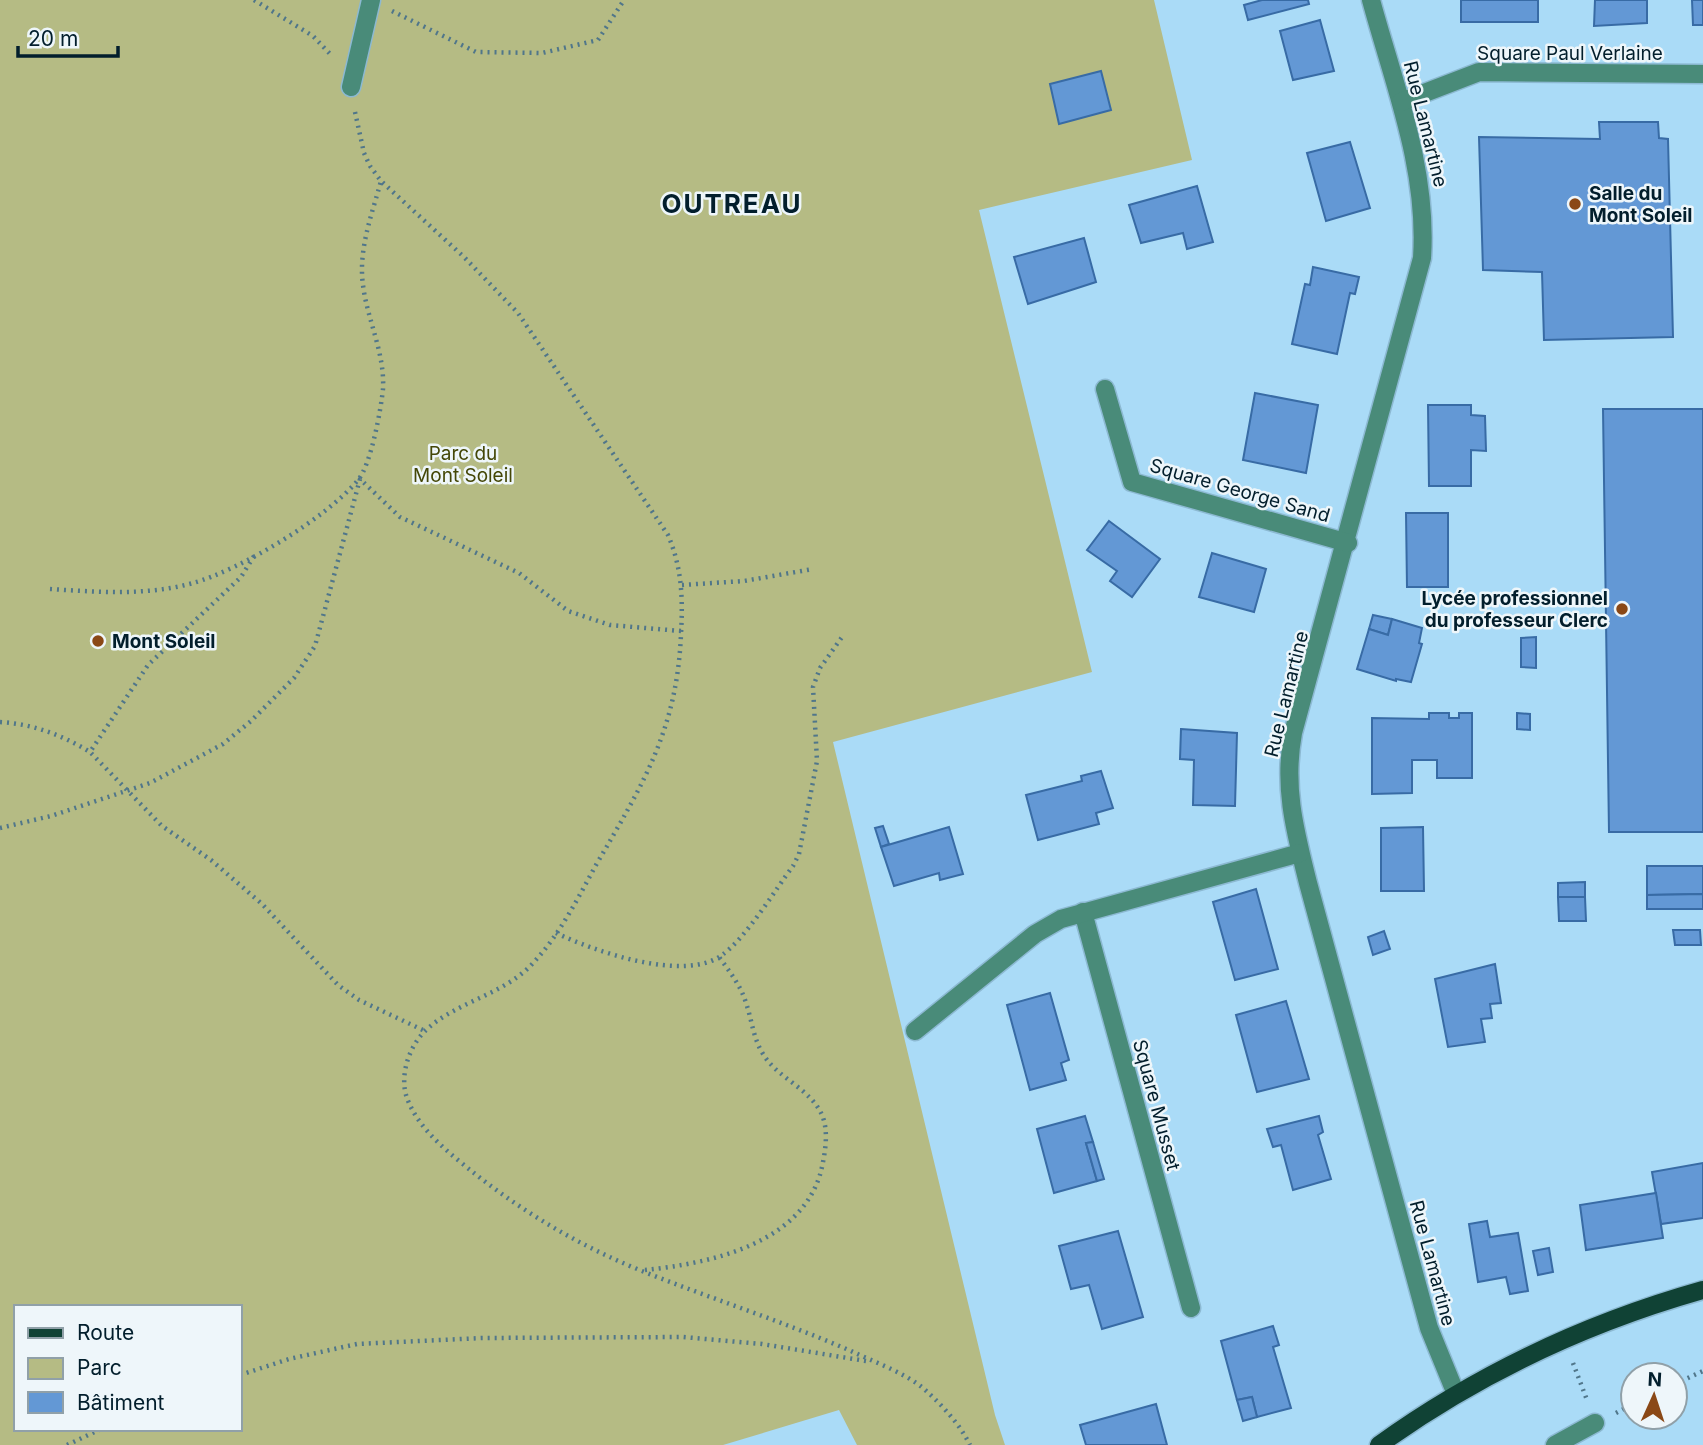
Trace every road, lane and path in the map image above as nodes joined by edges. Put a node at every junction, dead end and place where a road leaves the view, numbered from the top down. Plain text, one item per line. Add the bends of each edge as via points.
1 (254, 0) edge
2 (624, 0) edge
3 (1371, 0) edge
4 (377, 3) edge
5 (1703, 74) edge
6 (351, 87) junction
7 (1401, 102) junction
8 (381, 181) junction
9 (1105, 389) dead end
10 (360, 479) junction
11 (1348, 543) junction
12 (254, 556) junction
13 (813, 569) dead end
14 (682, 586) junction
15 (50, 589) dead end
16 (681, 631) junction
17 (842, 637) dead end
18 (0, 722) edge
19 (90, 752) junction
20 (128, 792) junction
21 (0, 828) edge
22 (1300, 853) junction
23 (1083, 912) junction
24 (556, 933) junction
25 (719, 957) junction
26 (425, 1031) junction
27 (915, 1031) dead end
28 (641, 1271) junction
29 (1703, 1290) edge
30 (1191, 1308) dead end
31 (1564, 1339) junction
32 (875, 1362) junction
33 (242, 1374) edge
34 (1455, 1394) junction
35 (1619, 1411) edge
36 (1595, 1423) junction
37 (97, 1431) edge
38 (67, 1445) edge
39 (970, 1445) edge
40 (1379, 1445) edge
41 (1555, 1445) edge

1 - 6 path via 313,37 329,52
2 - 4 path via 598,40 542,53 476,52
3 - 7 street, Rue Lamartine
4 - 6 street
5 - 7 street, Square Paul Verlaine via 1479,72
6 - 8 path via 364,153
7 - 11 street, Rue Lamartine via 1423,201 1422,258
8 - 10 path via 362,261 382,370 382,398
8 - 14 path via 518,313 668,535
9 - 11 street, Square George Sand via 1132,482
10 - 12 path via 332,504
10 - 16 path via 400,517 519,573 568,611 610,625
10 - 20 path via 307,661 223,744
11 - 22 street, Rue Lamartine via 1290,752 1288,797
12 - 15 path via 193,583 150,591
12 - 19 path via 241,577 148,665
13 - 14 path
14 - 16 path
16 - 24 path via 676,697 650,768
17 - 25 path via 813,687 817,761 799,855
18 - 19 path via 37,727
19 - 20 path
20 - 21 path
20 - 26 path via 162,826 262,904 338,985
22 - 23 street
22 - 34 street, Rue Lamartine via 1429,1328
23 - 27 street via 1035,934
23 - 30 street, Square Musset
24 - 25 path via 595,951 652,962 693,964
24 - 26 path via 522,973
25 - 28 path via 742,993 763,1054 823,1116 826,1135 819,1182 795,1216 765,1240 677,1267
26 - 28 path via 413,1045 403,1085 425,1127 448,1152 532,1216
28 - 32 path
29 - 31 main road
31 - 34 main road
31 - 36 path
32 - 33 path via 682,1337 482,1338 357,1344
32 - 39 path via 920,1386 961,1426
34 - 40 main road
35 - 36 path
36 - 41 street
37 - 38 path

